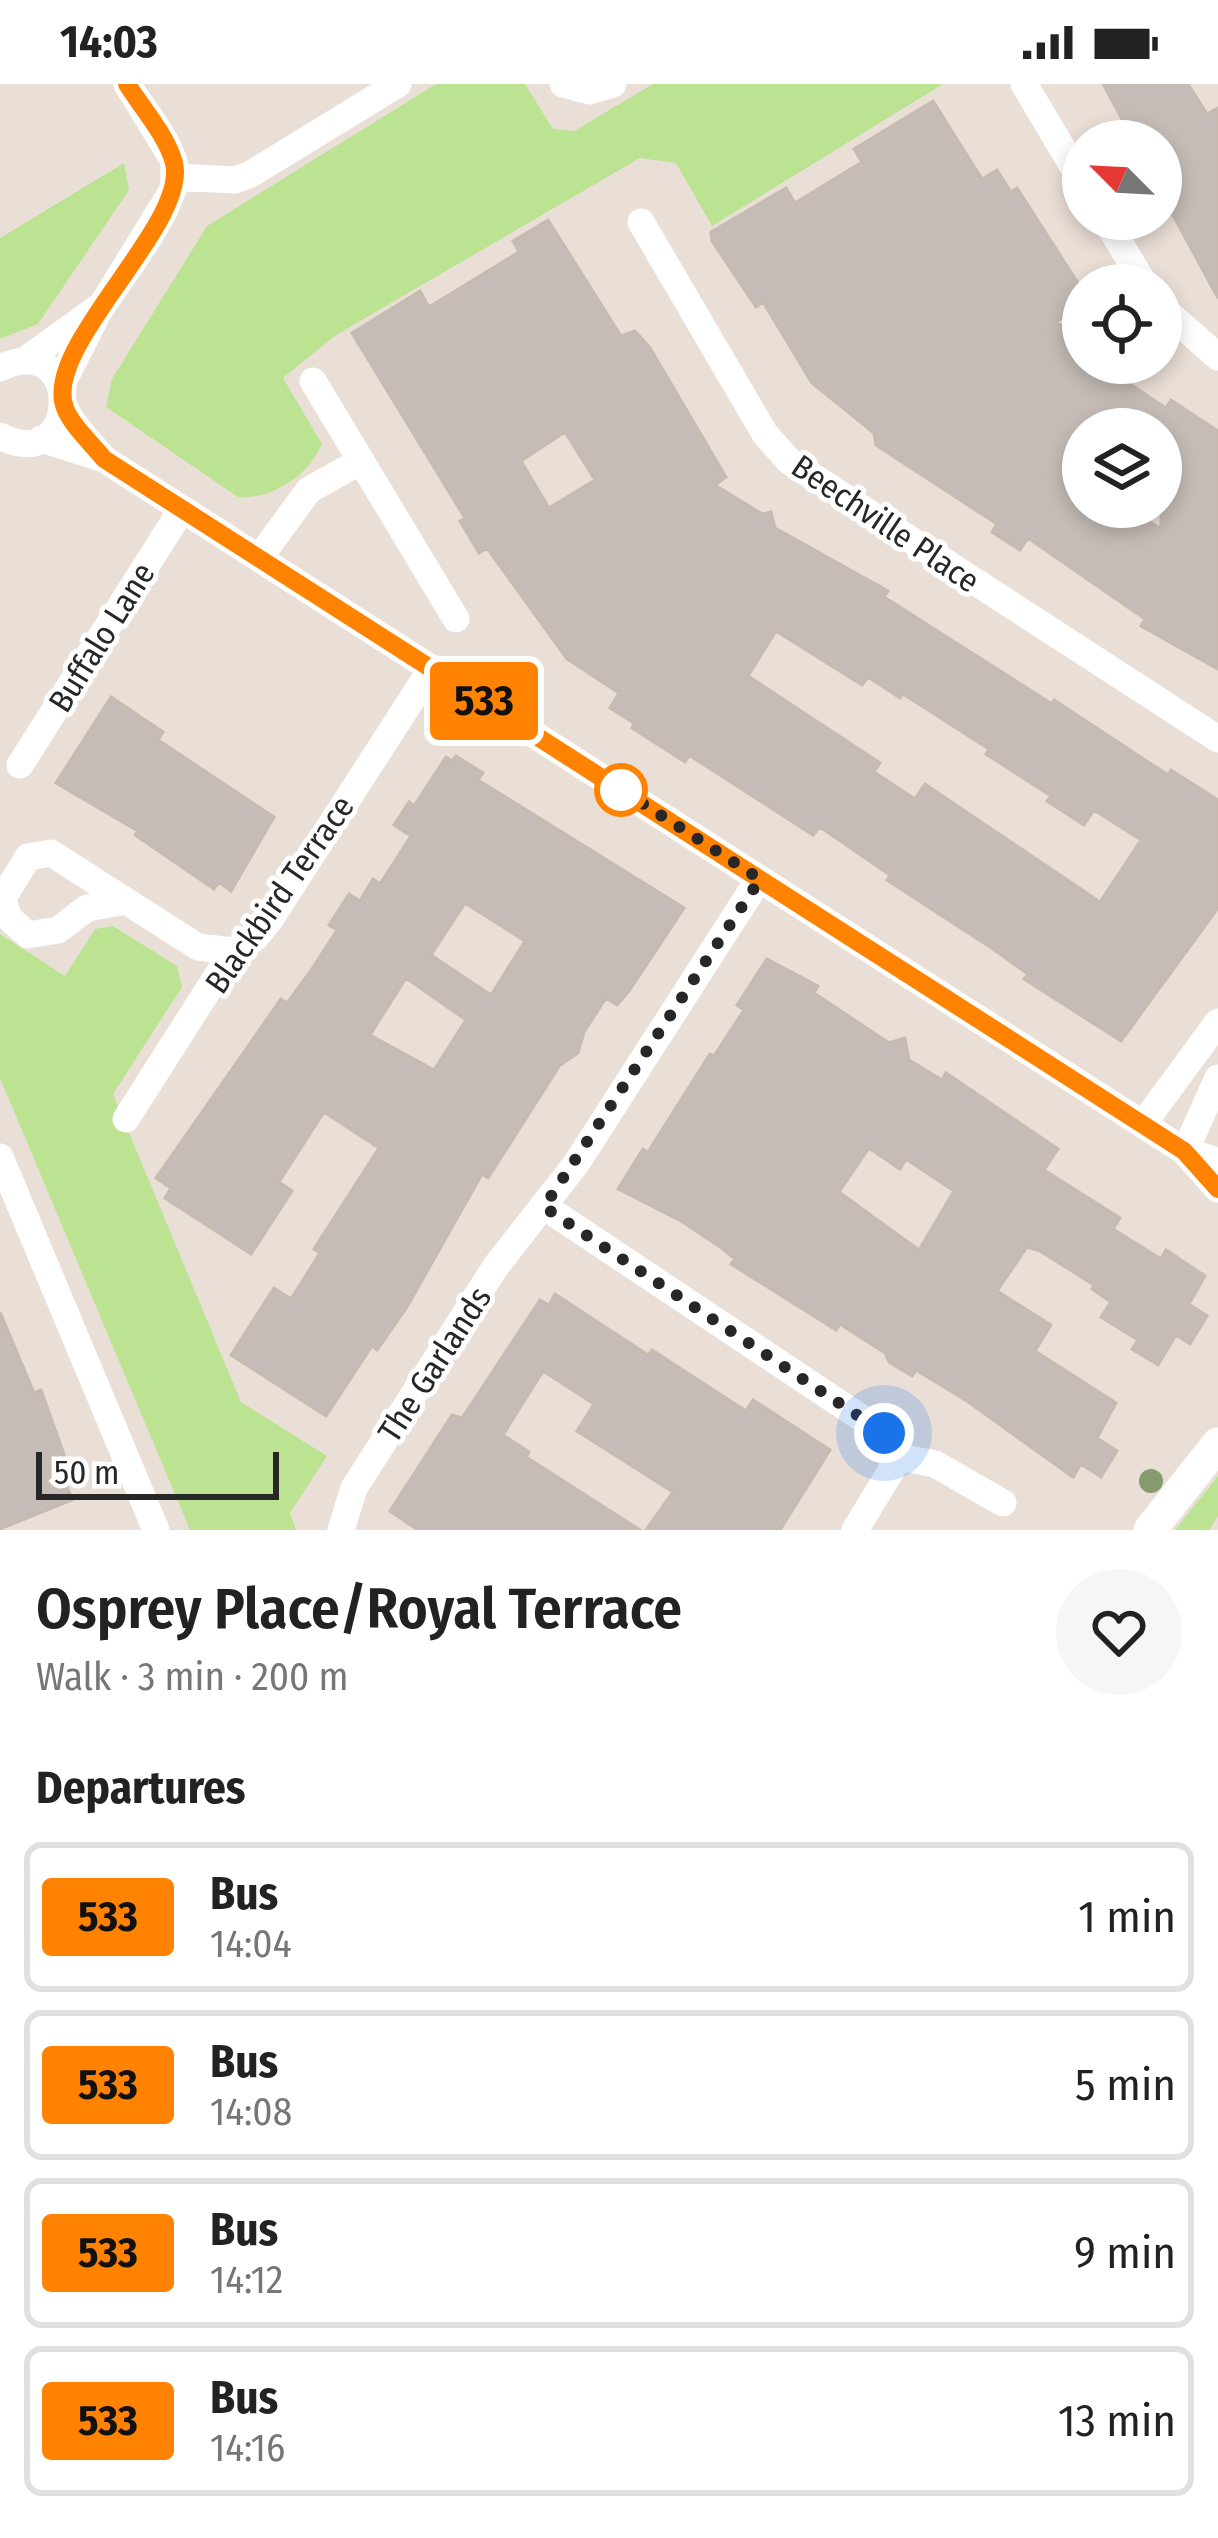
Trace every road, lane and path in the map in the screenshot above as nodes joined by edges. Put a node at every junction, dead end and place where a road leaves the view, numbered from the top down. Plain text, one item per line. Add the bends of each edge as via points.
1 (127, 84) edge
2 (398, 84) edge
3 (563, 84) edge
4 (613, 84) edge
5 (1024, 84) edge
6 (1062, 148) edge
7 (176, 177) junction
8 (641, 222) dead end
9 (102, 305) junction
10 (1182, 326) edge
11 (1218, 357) edge
12 (12, 364) edge
13 (313, 381) dead end
14 (63, 397) junction
15 (15, 445) edge
16 (104, 459) junction
17 (361, 461) junction
18 (182, 509) junction
19 (259, 557) junction
20 (456, 620) dead end
21 (432, 668) junction
22 (1218, 739) edge
23 (20, 765) dead end
24 (760, 879) junction
25 (126, 901) dead end
26 (233, 951) junction
27 (1218, 1022) edge
28 (1218, 1078) edge
29 (126, 1119) dead end
30 (1143, 1124) junction
31 (1184, 1151) junction
32 (0, 1160) edge
33 (1218, 1161) edge
34 (1218, 1189) edge
35 (544, 1207) junction
36 (1218, 1444) edge
37 (894, 1456) junction
38 (1003, 1503) dead end
39 (152, 1529) edge
40 (341, 1530) edge
41 (855, 1530) edge
42 (1150, 1530) edge

1 - 7 street via 168,148
2 - 7 street via 249,175
3 - 4 street via 589,91
5 - 6 street
7 - 9 street
8 - 22 street, Beechville Place via 765,434 789,461
9 - 12 street
9 - 14 street
10 - 11 street
12 - 14 street via 47,368
13 - 17 street
14 - 15 street via 52,432
14 - 16 street
15 - 16 street
16 - 18 street
17 - 19 street via 309,490
17 - 20 street
18 - 19 street
18 - 23 street, Buffalo Lane
19 - 21 street
21 - 24 street
21 - 26 street, Blackbird Terrace via 271,917
24 - 30 street
24 - 35 street, The Garlands
25 - 26 street via 198,946
26 - 29 street, Blackbird Terrace
27 - 30 street
28 - 31 street
30 - 31 street
31 - 33 street
31 - 34 street
32 - 39 street
35 - 37 street via 866,1418
35 - 40 street, The Garlands via 496,1266 354,1488
36 - 42 street
37 - 38 street via 934,1464
37 - 41 street via 890,1477

